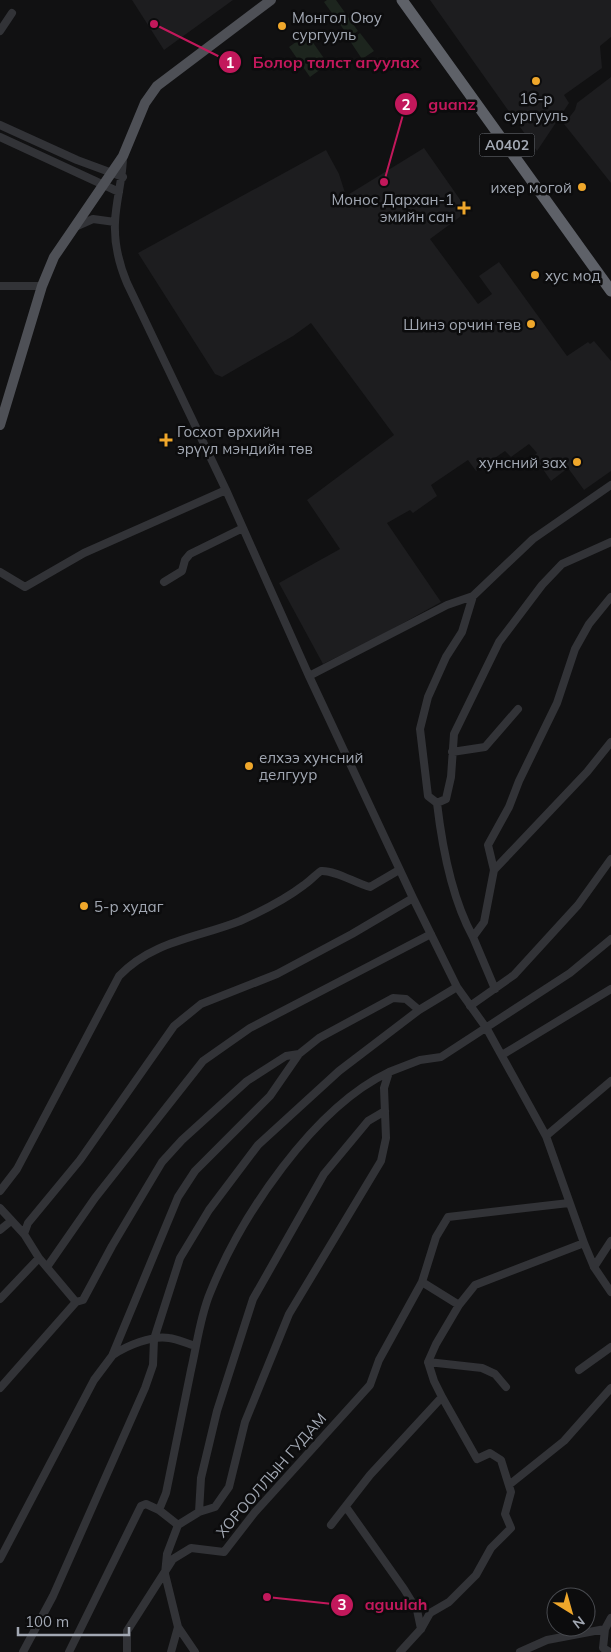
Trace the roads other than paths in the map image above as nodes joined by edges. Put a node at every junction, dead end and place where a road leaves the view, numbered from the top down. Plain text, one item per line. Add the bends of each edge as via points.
1 (271, 0) edge
2 (402, 0) edge
3 (12, 14) dead end
4 (0, 31) edge
5 (0, 125) edge
6 (0, 137) edge
7 (124, 156) junction
8 (110, 173) junction
9 (124, 177) junction
10 (104, 186) junction
11 (119, 192) junction
12 (115, 222) junction
13 (73, 228) junction
14 (0, 286) edge
15 (42, 286) junction
16 (611, 291) edge
17 (0, 425) edge
18 (611, 485) edge
19 (226, 490) junction
20 (243, 528) junction
21 (611, 542) edge
22 (0, 572) edge
23 (164, 582) dead end
24 (473, 596) junction
25 (611, 597) edge
26 (309, 676) junction
27 (518, 709) dead end
28 (611, 742) edge
29 (452, 752) junction
30 (437, 803) junction
31 (611, 859) edge
32 (399, 870) junction
33 (494, 870) junction
34 (413, 898) junction
35 (431, 934) junction
36 (473, 938) junction
37 (611, 939) edge
38 (458, 987) junction
39 (495, 989) junction
40 (611, 990) edge
41 (470, 1006) junction
42 (419, 1010) junction
43 (487, 1029) junction
44 (299, 1054) junction
45 (502, 1055) junction
46 (389, 1072) junction
47 (611, 1081) edge
48 (385, 1111) junction
49 (546, 1136) junction
50 (0, 1191) edge
51 (569, 1203) junction
52 (0, 1208) edge
53 (11, 1220) junction
54 (0, 1230) edge
55 (24, 1234) junction
56 (611, 1241) edge
57 (584, 1243) junction
58 (39, 1258) junction
59 (46, 1267) junction
60 (594, 1267) junction
61 (422, 1282) junction
62 (611, 1292) edge
63 (0, 1300) edge
64 (76, 1302) junction
65 (459, 1305) junction
66 (154, 1339) junction
67 (196, 1346) junction
68 (611, 1347) edge
69 (112, 1356) junction
70 (428, 1362) junction
71 (579, 1370) dead end
72 (506, 1387) dead end
73 (0, 1388) edge
74 (611, 1388) edge
75 (442, 1397) junction
76 (509, 1485) junction
77 (346, 1507) junction
78 (159, 1510) junction
79 (199, 1512) junction
80 (178, 1525) junction
81 (331, 1525) dead end
82 (0, 1559) edge
83 (165, 1574) junction
84 (611, 1618) edge
85 (178, 1627) junction
86 (420, 1628) junction
87 (605, 1629) junction
88 (605, 1651) edge
89 (23, 1652) edge
90 (69, 1652) edge
91 (127, 1652) edge
92 (172, 1652) edge
93 (195, 1652) edge
94 (400, 1652) edge
95 (520, 1652) edge

1 - 7 main road via 157,86 145,103
2 - 16 highway, A0402
3 - 4 street
5 - 8 street
6 - 10 street
7 - 8 main road
7 - 9 street
8 - 9 street
8 - 10 main road
9 - 11 street
10 - 11 street
10 - 13 main road
11 - 12 street
12 - 13 street via 93,219
12 - 19 street via 117,252 127,283
13 - 15 main road via 54,257
14 - 15 street
15 - 17 main road
18 - 24 street via 533,540
19 - 20 street
19 - 22 street via 84,553 24,587
20 - 23 street via 190,554 182,571
20 - 26 street
21 - 29 street via 562,564 523,609 499,642 462,716 454,734
24 - 26 street via 447,605
24 - 30 street via 462,632 446,657 428,697 420,729 428,796
25 - 33 street via 588,624 575,649 557,703 488,845
26 - 32 street
27 - 29 street via 486,747
28 - 33 street via 587,772
29 - 30 street via 446,799
30 - 36 street via 442,846
31 - 39 street via 578,905 545,942 514,975
32 - 34 street
32 - 50 street via 370,887 321,871 303,886 239,921 154,949 132,963 119,976 17,1170
33 - 36 street via 484,922
34 - 35 street
34 - 55 street via 277,974 201,1004 190,1012 174,1026 80,1160 28,1223
35 - 38 street
35 - 59 street via 267,1018 213,1052 95,1198
36 - 39 street
37 - 43 street via 570,973
38 - 41 street
38 - 42 street
39 - 41 street
40 - 45 street
41 - 43 street
42 - 44 street via 406,999 393,998 318,1038
42 - 66 street via 338,1071 258,1145 209,1210 180,1258
43 - 45 street
43 - 46 street via 441,1057 420,1060
44 - 64 street via 286,1056 259,1072 182,1140 154,1173 83,1300
44 - 69 street via 270,1096 196,1171 178,1197
45 - 49 street
46 - 48 street via 384,1088
46 - 67 street via 353,1095 310,1134 268,1186 210,1293
47 - 49 street
48 - 79 street via 368,1121 324,1174 253,1299 217,1412 201,1478
48 - 79 street via 386,1138 382,1161 289,1314 244,1422 229,1487 215,1506
49 - 51 street
51 - 57 street
51 - 61 street via 448,1217 436,1237
52 - 53 street
53 - 54 street
53 - 55 street
55 - 58 street
56 - 60 street
57 - 60 street
57 - 65 street via 475,1285
58 - 59 street
58 - 63 street
59 - 64 street
60 - 62 street
61 - 65 street
61 - 83 street, ХОРООЛЛЫН ГУДАМ via 379,1360 370,1385 265,1501 224,1552 191,1548 173,1559
64 - 73 street
65 - 70 street
66 - 67 street via 168,1338
66 - 69 street
66 - 89 street via 153,1365 145,1388 53,1596
67 - 78 street via 166,1493
68 - 71 street
69 - 82 street via 94,1380
70 - 72 street via 482,1368 495,1374
70 - 75 street
74 - 76 street via 564,1441
75 - 76 street via 477,1459 490,1453 501,1460
75 - 77 street via 370,1475
76 - 86 street via 511,1492 505,1514 511,1528 491,1548 476,1575 449,1602 430,1613
77 - 81 street
77 - 86 street via 417,1610
78 - 80 street
78 - 90 street via 146,1504 141,1506
79 - 80 street
80 - 83 street
83 - 85 street
83 - 91 street, ХОРООЛЛЫН ГУДАМ via 127,1631
84 - 87 street
85 - 92 street
85 - 93 street
86 - 94 street
87 - 88 street
87 - 95 street via 547,1640

